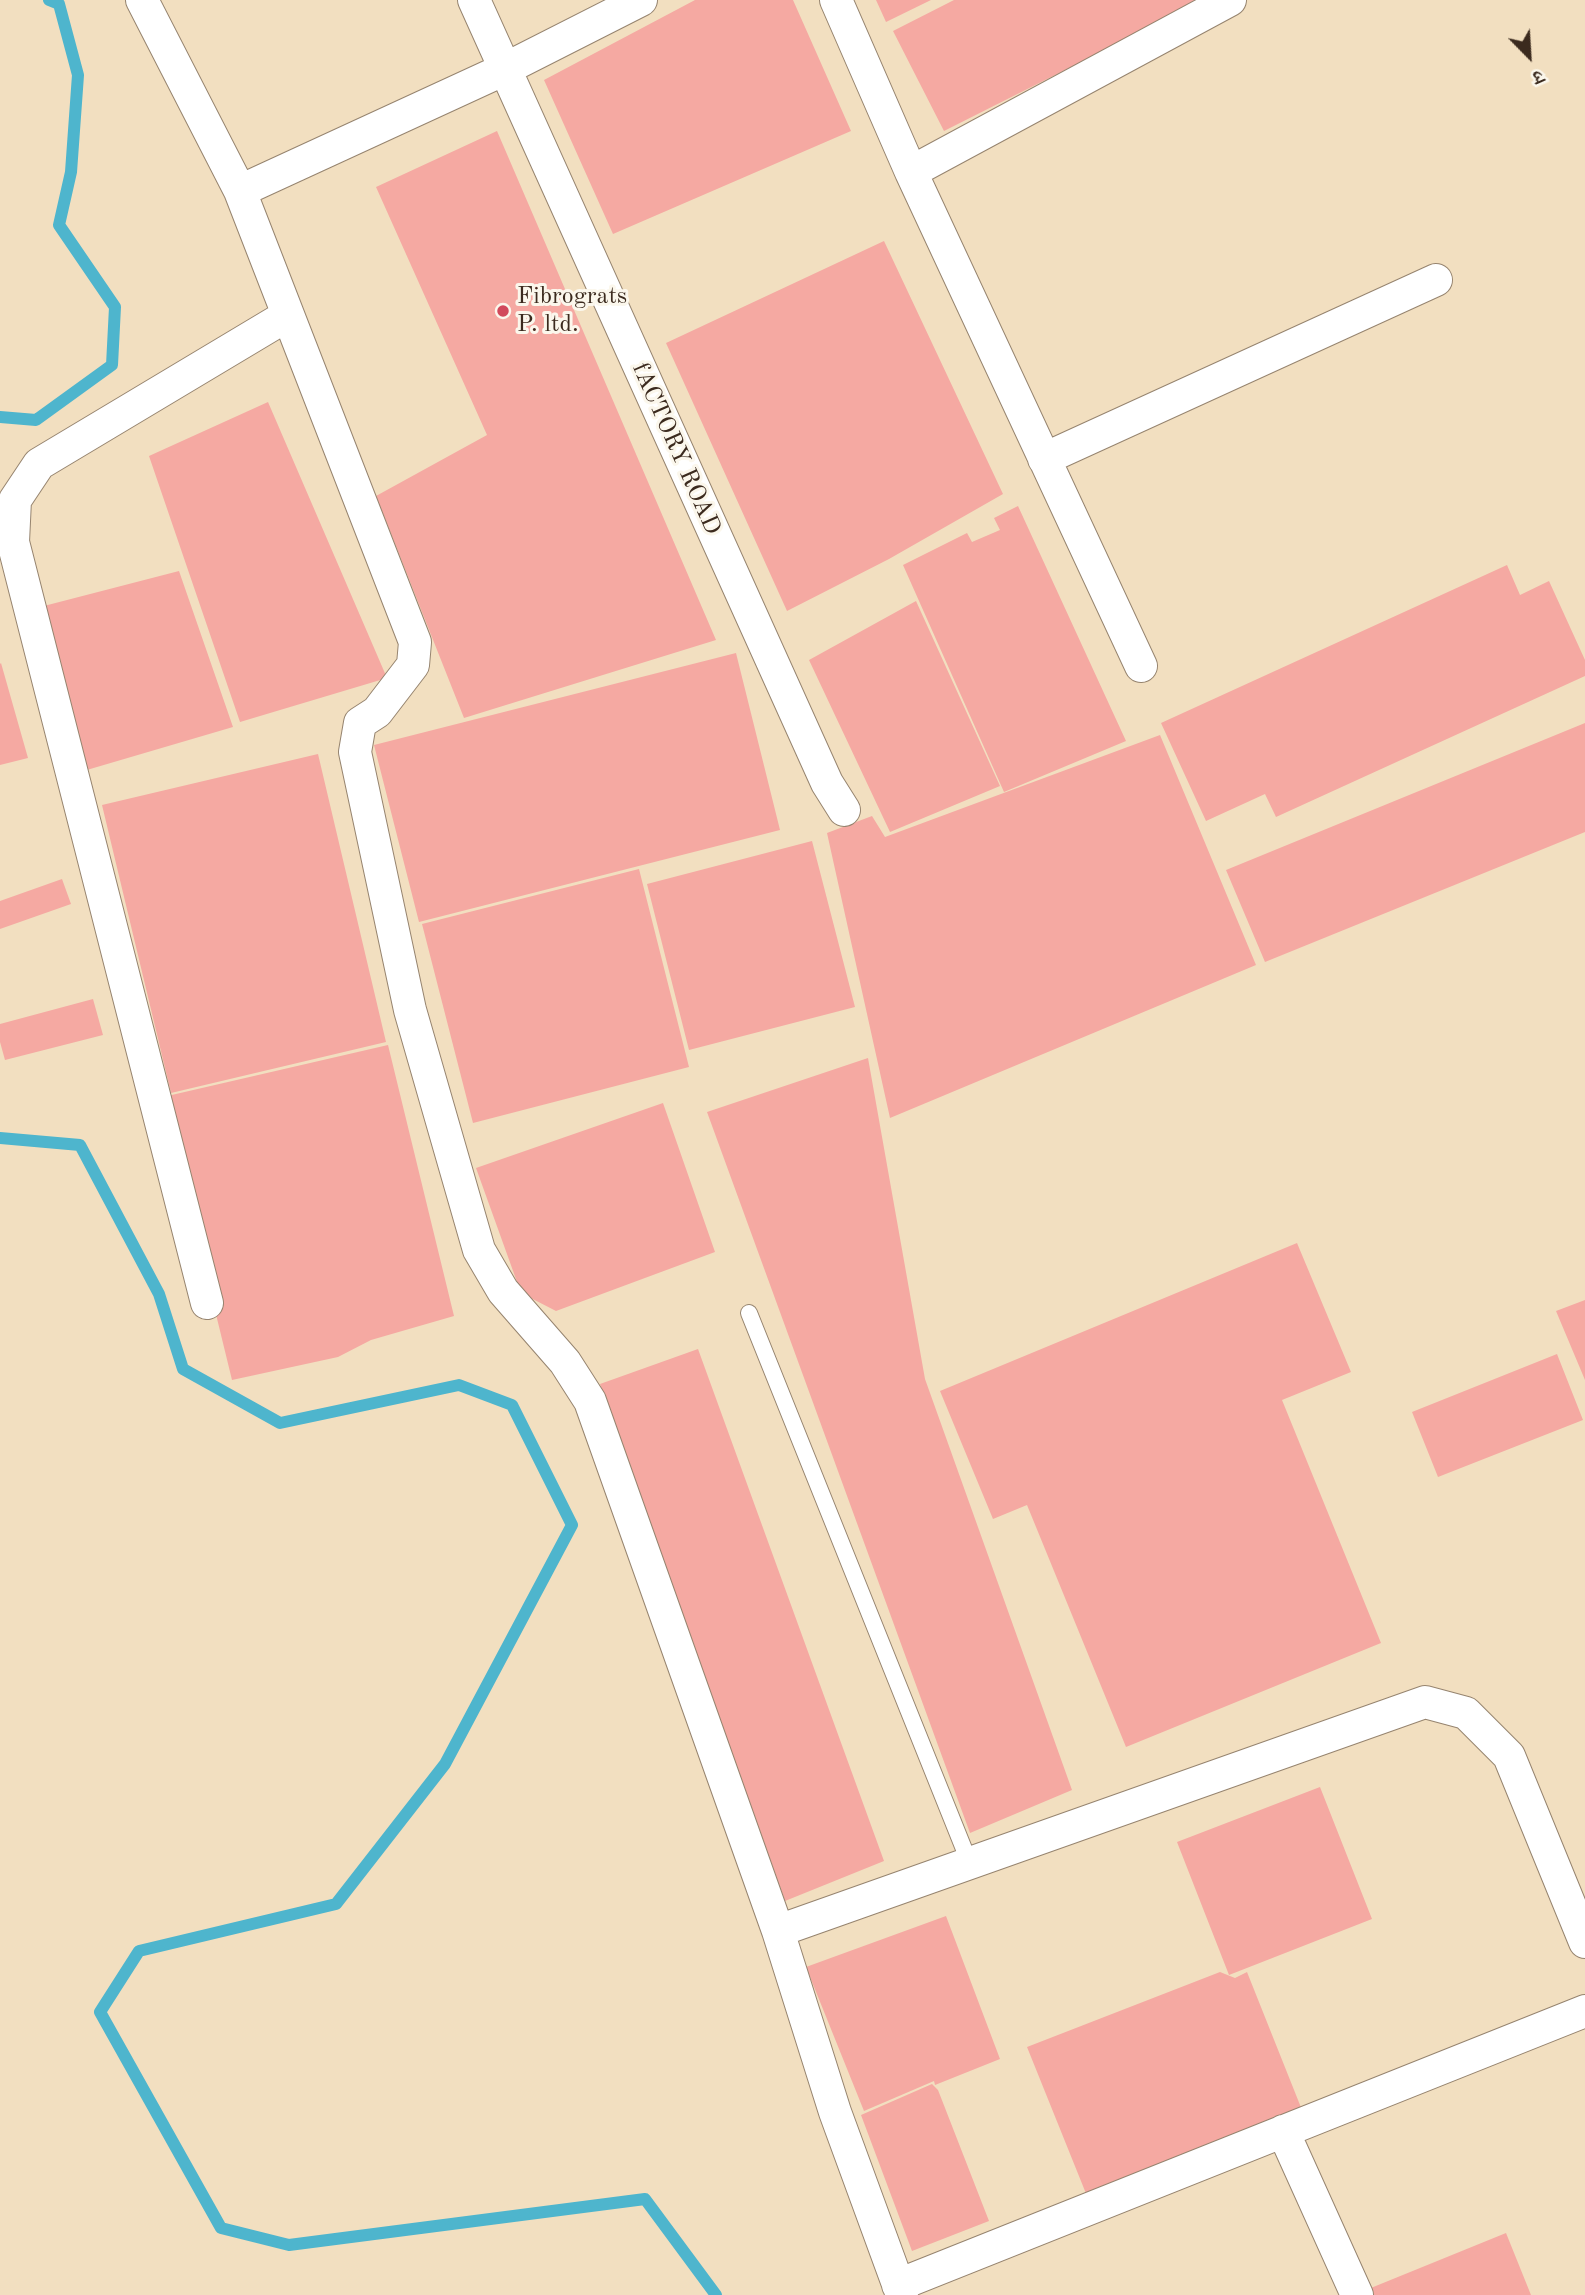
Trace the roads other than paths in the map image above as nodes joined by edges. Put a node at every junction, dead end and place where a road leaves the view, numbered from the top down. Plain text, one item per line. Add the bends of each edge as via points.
1 (142, 0) edge
2 (474, 0) edge
3 (641, 0) edge
4 (836, 0) edge
5 (1230, 0) edge
6 (505, 69) junction
7 (911, 172) junction
8 (240, 191) junction
9 (1436, 280) dead end
10 (288, 315) junction
11 (1044, 459) junction
12 (1141, 666) dead end
13 (844, 810) dead end
14 (207, 1303) dead end
15 (749, 1313) dead end
16 (970, 1864) junction
17 (778, 1931) junction
18 (1585, 1942) edge
19 (1585, 2011) edge
20 (1283, 2132) junction
21 (900, 2290) edge
22 (1357, 2295) edge

1 - 8 street
2 - 6 street, fACTORY ROAD
3 - 6 street
4 - 7 street
5 - 7 street
6 - 8 street
6 - 13 street, fACTORY ROAD via 827,783
7 - 11 street
8 - 10 street
9 - 11 street
10 - 14 street via 39,464 15,500 13,542
10 - 17 street via 415,642 413,665 377,712 360,723 355,752 410,1010 479,1250 503,1291 565,1362 590,1401
11 - 12 street
15 - 16 lane
16 - 17 street
16 - 18 street via 1425,1702 1466,1713 1509,1755
17 - 21 street via 835,2112
19 - 20 street
20 - 21 street
20 - 22 street

